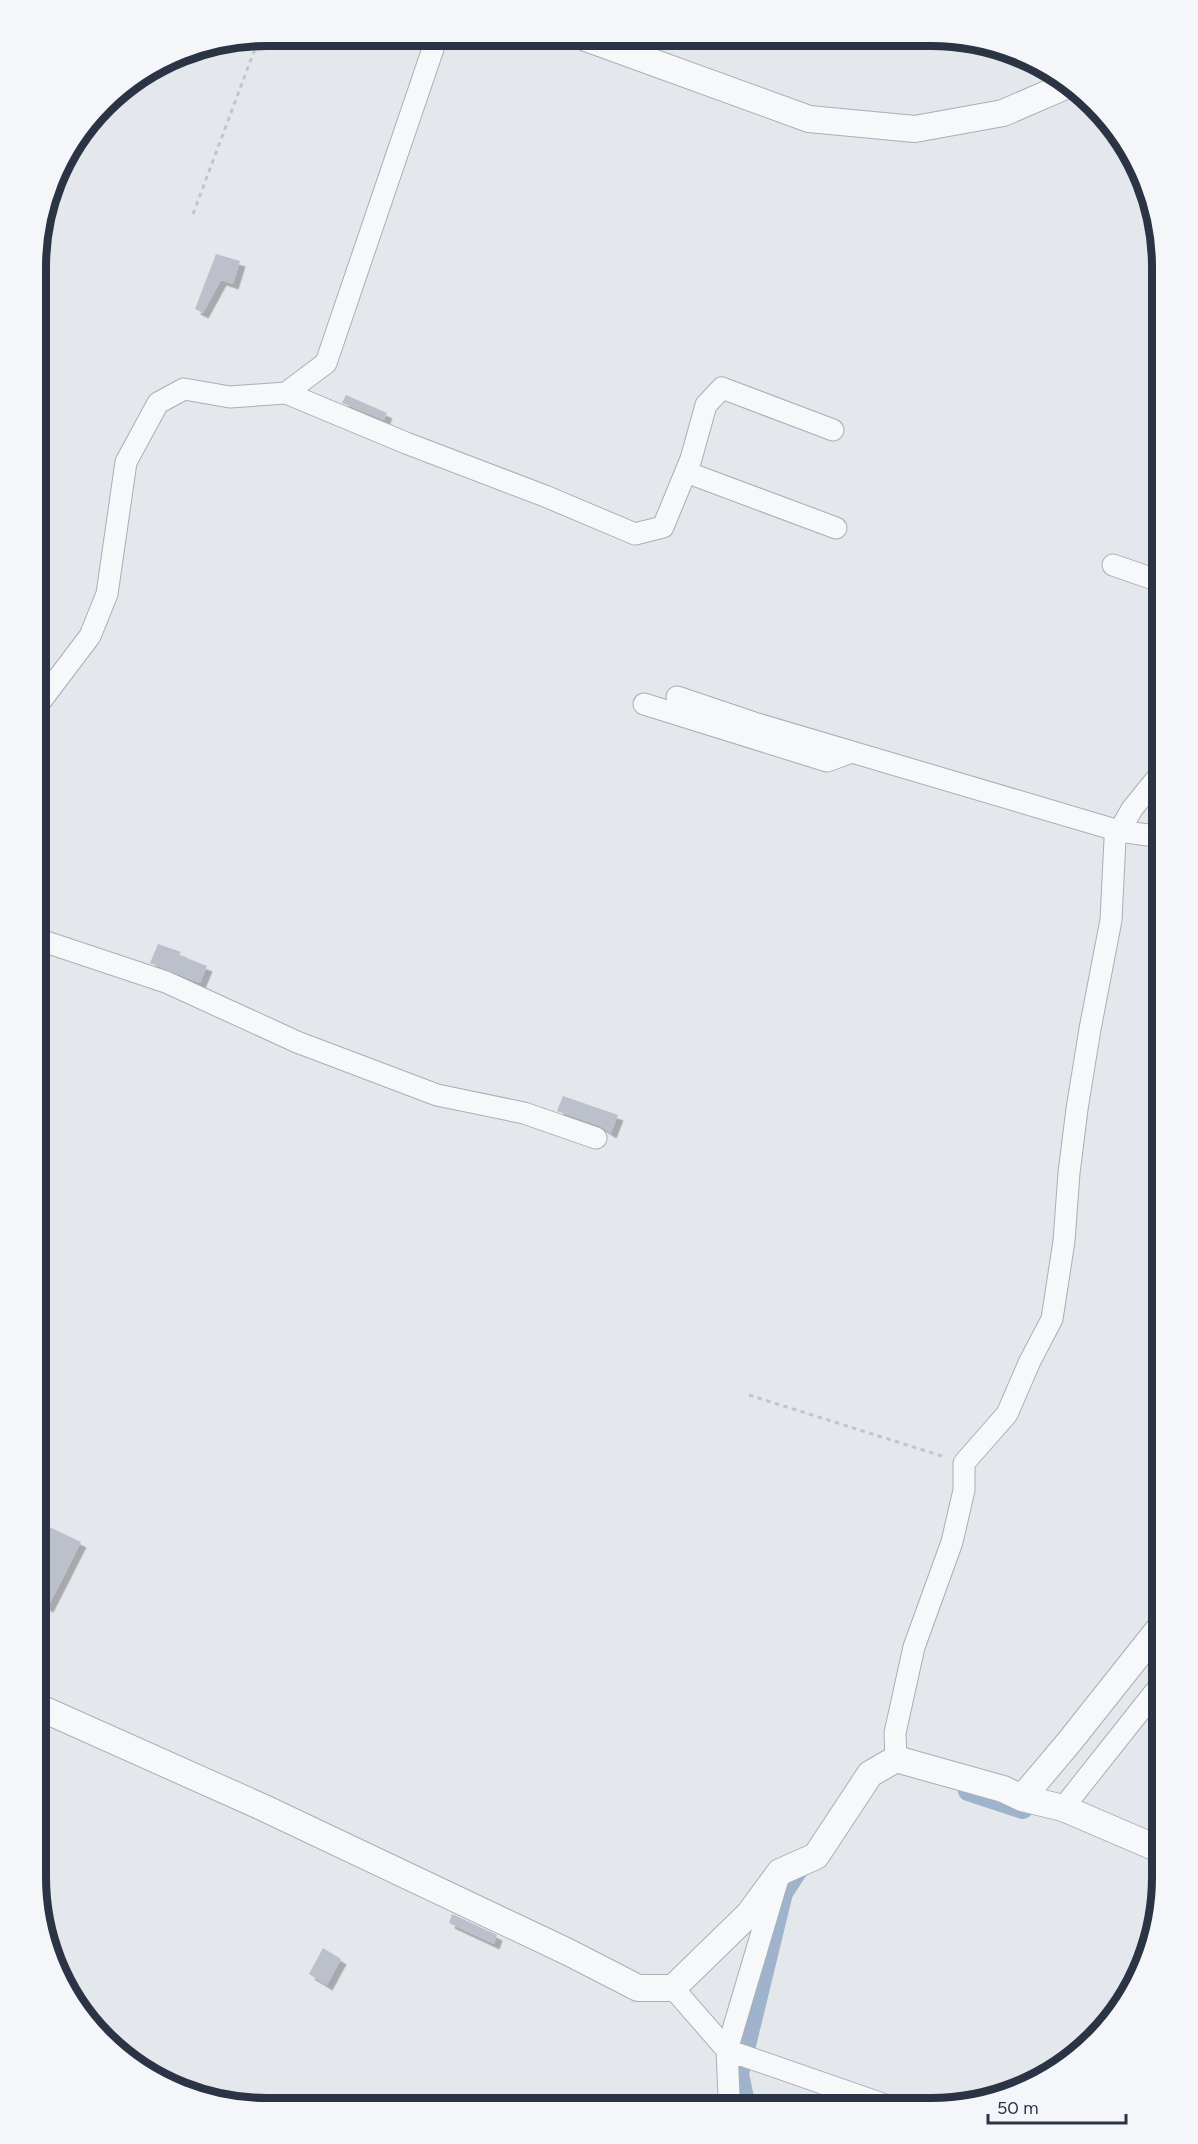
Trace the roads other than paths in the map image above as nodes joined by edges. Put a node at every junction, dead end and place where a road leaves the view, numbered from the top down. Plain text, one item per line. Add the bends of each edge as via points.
1 (434, 46) edge
2 (608, 46) edge
3 (1060, 88) edge
4 (286, 393) junction
5 (833, 430) dead end
6 (686, 472) junction
7 (836, 528) dead end
8 (1113, 565) dead end
9 (1152, 579) edge
10 (46, 694) edge
11 (677, 697) dead end
12 (644, 704) dead end
13 (852, 752) junction
14 (1152, 784) edge
15 (1119, 831) junction
16 (1152, 836) edge
17 (46, 942) edge
18 (596, 1138) dead end
19 (1152, 1638) edge
20 (1152, 1696) edge
21 (46, 1710) edge
22 (896, 1759) junction
23 (1022, 1798) junction
24 (1064, 1808) junction
25 (1152, 1846) edge
26 (780, 1872) junction
27 (673, 1988) junction
28 (720, 2043) junction
29 (730, 2098) edge
30 (866, 2098) edge

1 - 4 street via 326,363
2 - 3 street via 809,119 915,129 1002,113
4 - 6 street via 635,534 663,528
4 - 10 street via 230,397 184,389 158,403 126,462 107,594 90,636
5 - 6 street via 722,388 706,405
6 - 7 street
8 - 9 street
11 - 13 street
12 - 13 street via 827,761
13 - 15 street
14 - 15 street
15 - 16 street
15 - 22 street via 1115,839 1111,920 1077,1109 1052,1319 1007,1414 964,1463 964,1490 952,1542 914,1647 895,1733
17 - 18 street via 166,982 297,1042 437,1095 524,1113
19 - 23 street
20 - 24 street
21 - 27 street via 262,1807 638,1988
22 - 23 street
22 - 26 street via 870,1774 816,1856
23 - 24 street
24 - 25 street
26 - 27 street via 749,1914
26 - 28 street via 738,2013
27 - 28 street
28 - 29 street
28 - 30 street

